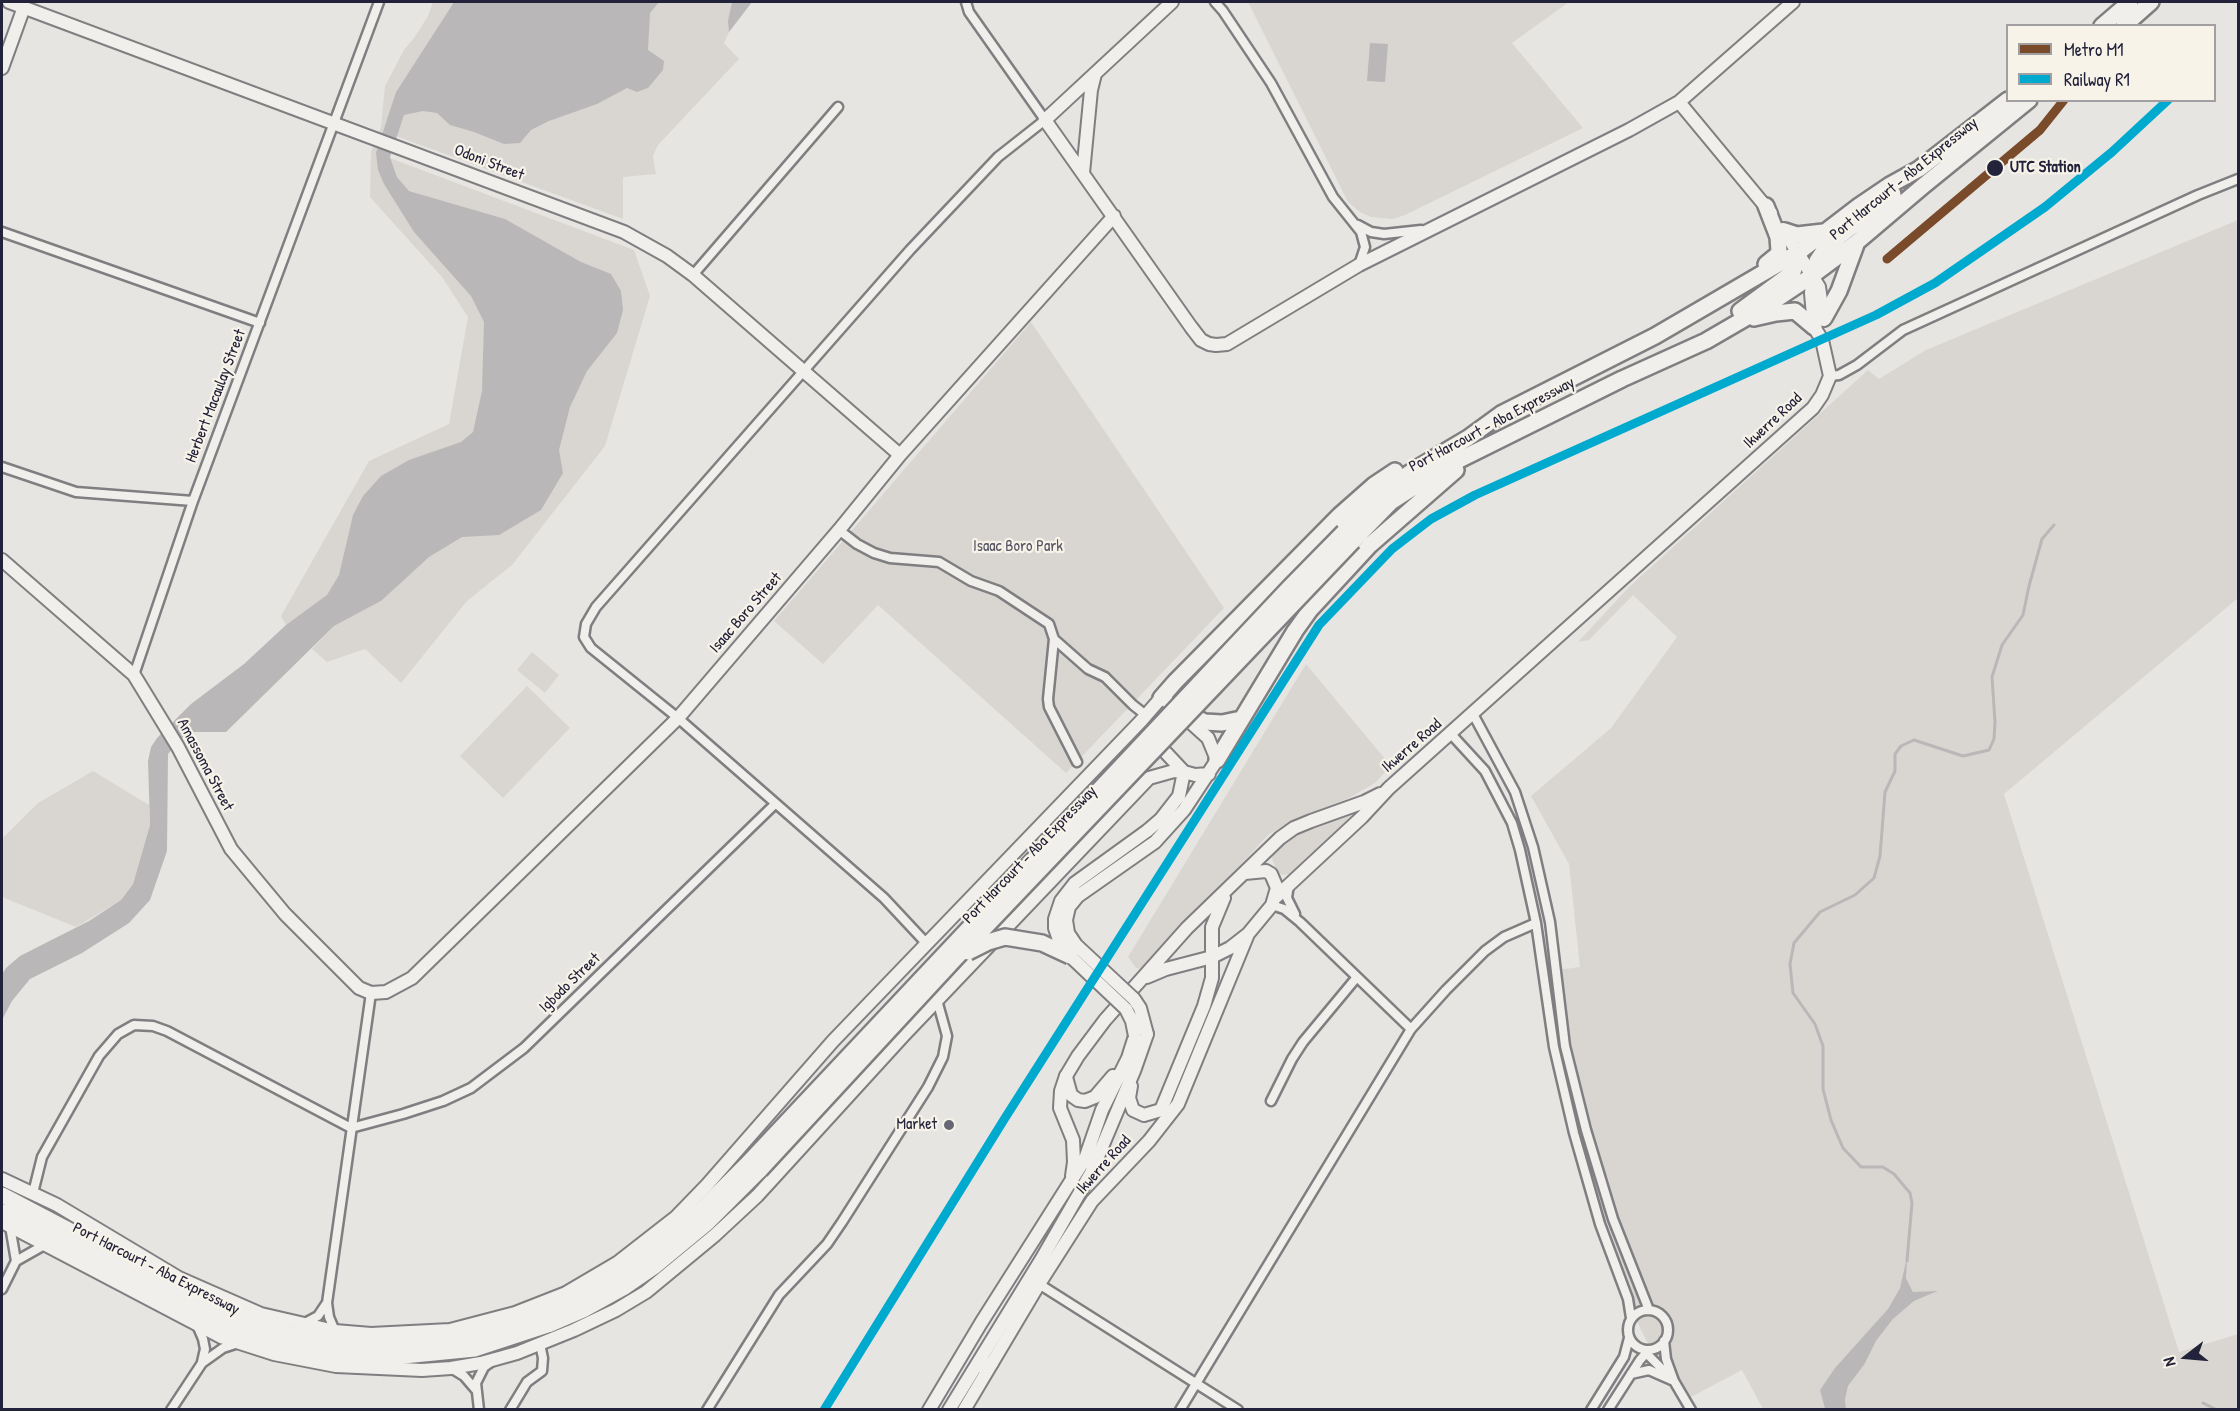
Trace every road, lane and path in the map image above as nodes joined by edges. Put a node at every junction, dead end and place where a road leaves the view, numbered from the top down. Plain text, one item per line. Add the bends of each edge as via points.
1 (9, 2) edge
2 (379, 2) edge
3 (966, 2) edge
4 (1172, 2) edge
5 (1215, 2) edge
6 (1224, 2) edge
7 (1793, 2) edge
8 (2130, 2) edge
9 (2151, 2) edge
10 (25, 4) edge
11 (1223, 11) junction
12 (2104, 24) edge
13 (2126, 24) edge
14 (2, 68) edge
15 (1095, 74) junction
16 (2006, 101) edge
17 (1678, 102) junction
18 (2027, 102) edge
19 (838, 107) dead end
20 (1046, 120) junction
21 (331, 126) junction
22 (1919, 169) junction
23 (1083, 173) junction
24 (2238, 179) edge
25 (1766, 206) junction
26 (1114, 216) junction
27 (1353, 222) junction
28 (1427, 229) junction
29 (1785, 231) junction
30 (2, 232) edge
31 (1826, 232) junction
32 (1857, 242) junction
33 (1799, 252) junction
34 (1359, 265) junction
35 (693, 275) junction
36 (1813, 275) junction
37 (1740, 286) junction
38 (1737, 322) junction
39 (260, 323) junction
40 (1820, 328) junction
41 (1706, 340) junction
42 (804, 372) junction
43 (1830, 376) junction
44 (1501, 414) junction
45 (1489, 444) junction
46 (900, 455) junction
47 (2, 466) edge
48 (193, 501) junction
49 (839, 530) junction
50 (1348, 537) junction
51 (2, 560) edge
52 (1054, 639) junction
53 (134, 675) junction
54 (1175, 682) junction
55 (1161, 698) junction
56 (1473, 714) junction
57 (678, 718) junction
58 (1144, 718) junction
59 (1242, 718) junction
60 (1451, 734) junction
61 (1077, 762) dead end
62 (1213, 767) junction
63 (1184, 772) junction
64 (1389, 788) junction
65 (775, 804) junction
66 (1151, 837) junction
67 (1245, 873) junction
68 (1290, 883) junction
69 (1229, 889) junction
70 (1274, 901) junction
71 (1300, 922) junction
72 (1536, 924) junction
73 (1248, 934) junction
74 (927, 944) junction
75 (1070, 956) junction
76 (1212, 957) junction
77 (955, 959) junction
78 (959, 977) junction
79 (1357, 977) junction
80 (1143, 979) junction
81 (371, 993) junction
82 (937, 1000) junction
83 (1411, 1029) junction
84 (1141, 1035) junction
85 (1128, 1058) junction
86 (1134, 1071) junction
87 (1066, 1076) junction
88 (1271, 1101) dead end
89 (351, 1128) junction
90 (755, 1166) junction
91 (2, 1179) edge
92 (1071, 1183) junction
93 (33, 1193) junction
94 (2, 1195) edge
95 (2, 1212) edge
96 (6, 1224) edge
97 (49, 1233) junction
98 (15, 1261) junction
99 (1039, 1284) junction
100 (2, 1289) edge
101 (182, 1300) junction
102 (327, 1303) junction
103 (1649, 1310) junction
104 (1631, 1318) junction
105 (303, 1325) junction
106 (335, 1331) junction
107 (1629, 1338) junction
108 (1665, 1341) junction
109 (238, 1343) junction
110 (540, 1344) junction
111 (1648, 1352) junction
112 (494, 1360) junction
113 (202, 1363) junction
114 (992, 1364) junction
115 (976, 1367) junction
116 (451, 1368) junction
117 (1631, 1374) junction
118 (1674, 1381) junction
119 (1196, 1384) junction
120 (476, 1390) junction
121 (937, 1394) junction
122 (951, 1407) edge
123 (171, 1410) edge
124 (479, 1410) edge
125 (510, 1410) edge
126 (707, 1410) edge
127 (929, 1410) edge
128 (964, 1410) edge
129 (1180, 1410) edge
130 (1238, 1410) edge
131 (1591, 1410) edge
132 (1608, 1410) edge
133 (1691, 1410) edge

1 - 10 street, Odoni Street
2 - 21 street, Herbert Macaulay Street
3 - 20 street via 969,12
4 - 15 street
5 - 11 street
6 - 11 street
7 - 17 street
8 - 12 highway
9 - 13 highway
10 - 14 street
10 - 21 street, Odoni Street
11 - 27 street via 1270,83 1332,197
15 - 20 street
15 - 23 street
16 - 22 highway, Port Harcourt - Aba Expressway
17 - 25 street
17 - 28 street
18 - 32 highway, Port Harcourt - Aba Expressway
19 - 35 street
20 - 23 street
20 - 42 street via 998,157 966,189
21 - 35 street, Odoni Street via 373,137 624,232
21 - 39 street, Herbert Macaulay Street
22 - 31 highway, Port Harcourt - Aba Expressway via 1890,185
22 - 36 highway via 1827,246 1816,261
23 - 26 street
24 - 43 street via 1903,330 1857,366
25 - 29 street
25 - 37 highway via 1779,251
26 - 34 street via 1191,327 1209,344 1227,344
26 - 46 street, Isaac Boro Street
27 - 28 street via 1384,234
27 - 34 street via 1365,247
28 - 34 street
29 - 31 highway
29 - 33 street
30 - 39 street
31 - 33 highway, Port Harcourt - Aba Expressway
32 - 36 highway, Port Harcourt - Aba Expressway
32 - 40 highway
33 - 36 street
33 - 37 highway, Port Harcourt - Aba Expressway
33 - 41 highway via 1793,272
35 - 42 street, Odoni Street
36 - 38 highway, Port Harcourt - Aba Expressway
36 - 40 street via 1820,287
37 - 44 highway, Port Harcourt - Aba Expressway via 1655,336
38 - 40 highway via 1795,311
38 - 41 highway, Port Harcourt - Aba Expressway
39 - 48 street, Herbert Macaulay Street
40 - 43 street
41 - 45 highway, Port Harcourt - Aba Expressway
42 - 46 street, Odoni Street
42 - 57 street via 586,624 584,636 591,648
43 - 56 street, Ikwerre Road via 1813,408
44 - 50 highway, Port Harcourt - Aba Expressway via 1385,490
44 - 54 highway via 1414,459 1374,485
45 - 50 highway, Port Harcourt - Aba Expressway via 1391,502
45 - 59 highway via 1370,545 1310,610
46 - 49 street, Isaac Boro Street
47 - 48 street via 75,492
48 - 53 street, Herbert Macaulay Street
49 - 52 street via 874,552 890,558 939,562 971,581 999,591 1049,624
49 - 57 street, Isaac Boro Street
50 - 77 highway, Port Harcourt - Aba Expressway, bridge
50 - 90 highway, Port Harcourt - Aba Expressway, bridge via 1289,588 971,924
51 - 53 street, Amassoma Street
52 - 58 street via 1088,669 1105,677
52 - 61 street via 1049,707
53 - 81 street, Amassoma Street via 178,747 231,849 349,979
54 - 55 highway
54 - 59 highway via 1176,691 1194,717 1214,723
55 - 58 street
55 - 62 street via 1208,738
56 - 60 street, Ikwerre Road
56 - 103 street via 1515,792 1533,847 1550,922 1565,1046 1586,1130 1612,1219
57 - 65 street
57 - 81 street, Isaac Boro Street via 412,978 386,992
58 - 63 street via 1142,726
58 - 74 street
59 - 62 highway
60 - 64 street, Ikwerre Road
60 - 72 street via 1485,771 1512,823
62 - 63 street via 1195,776
62 - 66 street via 1184,810
63 - 66 street via 1179,796
63 - 78 street via 1165,772 1149,778
64 - 67 street, Ikwerre Road via 1364,802 1294,828
64 - 68 street, Ikwerre Road
65 - 74 street via 884,898
65 - 89 street, Igbodo Street via 524,1048 494,1071 443,1101
66 - 75 street, bridge via 1066,891 1055,928
66 - 84 street, bridge via 1078,896 1069,907 1066,920 1076,945 1140,1008
67 - 69 street, Ikwerre Road
67 - 70 street via 1257,870 1271,874 1277,888
68 - 70 street, Ikwerre Road
68 - 71 street via 1287,898
69 - 76 street via 1212,927
69 - 80 street, Ikwerre Road via 1187,928
70 - 71 street
70 - 73 street, Ikwerre Road
71 - 79 street
72 - 83 street via 1504,937 1485,951
72 - 104 street via 1554,1047 1569,1112
73 - 76 street, Ikwerre Road
73 - 99 street, Ikwerre Road via 1178,1104 1092,1201
74 - 78 street
74 - 106 street via 833,1041 676,1217 617,1263 545,1303 450,1330 371,1334
75 - 77 highway, bridge via 1042,943 1005,937
75 - 84 street, bridge via 1126,1009
76 - 80 street, Ikwerre Road
76 - 86 street via 1212,978 1204,1006 1161,1110 1144,1115 1133,1110 1129,1098
77 - 90 highway, Port Harcourt - Aba Expressway, bridge
78 - 82 street
79 - 83 street
79 - 88 street via 1303,1042
80 - 87 street, Ikwerre Road via 1105,1020
81 - 89 street
82 - 110 street via 757,1196 715,1235 645,1292 594,1321
82 - 126 street via 947,1036 943,1056 928,1087 848,1214 827,1244 779,1295
83 - 119 street
84 - 85 street
84 - 86 street
85 - 87 street via 1095,1097 1085,1101 1071,1095
85 - 92 street, Ikwerre Road
86 - 115 street via 1091,1173
87 - 92 street, Ikwerre Road via 1060,1108 1074,1151
89 - 93 street via 167,1031 134,1025 118,1034 99,1056 42,1157
89 - 102 street
90 - 101 highway, Port Harcourt - Aba Expressway via 626,1271 576,1301 471,1336 408,1344 340,1342 289,1334
91 - 93 street
92 - 121 street, Ikwerre Road
93 - 101 street via 57,1205
94 - 97 highway, Port Harcourt - Aba Expressway
95 - 97 highway, Port Harcourt - Aba Expressway
96 - 97 street
96 - 98 street
97 - 98 street
97 - 101 highway, Port Harcourt - Aba Expressway
97 - 101 street
98 - 100 street
99 - 114 street, Ikwerre Road
99 - 119 street
101 - 105 street
101 - 109 street
101 - 113 street via 203,1339
102 - 105 street via 318,1316
102 - 106 street
103 - 104 street
103 - 108 street via 1666,1321
104 - 107 street
105 - 106 street
107 - 111 street
107 - 131 street via 1624,1357
108 - 111 street
108 - 118 street
109 - 113 street
109 - 116 street via 336,1366
110 - 112 street
110 - 125 street via 542,1371 527,1382
111 - 117 street
111 - 118 street
112 - 116 street
112 - 120 street via 484,1367
113 - 123 street
114 - 115 street
114 - 128 street, Ikwerre Road
115 - 122 street
116 - 120 street
117 - 118 street via 1649,1370
117 - 132 street
118 - 133 street
119 - 129 street
119 - 130 street
120 - 124 street
121 - 122 street
121 - 127 street, Ikwerre Road

